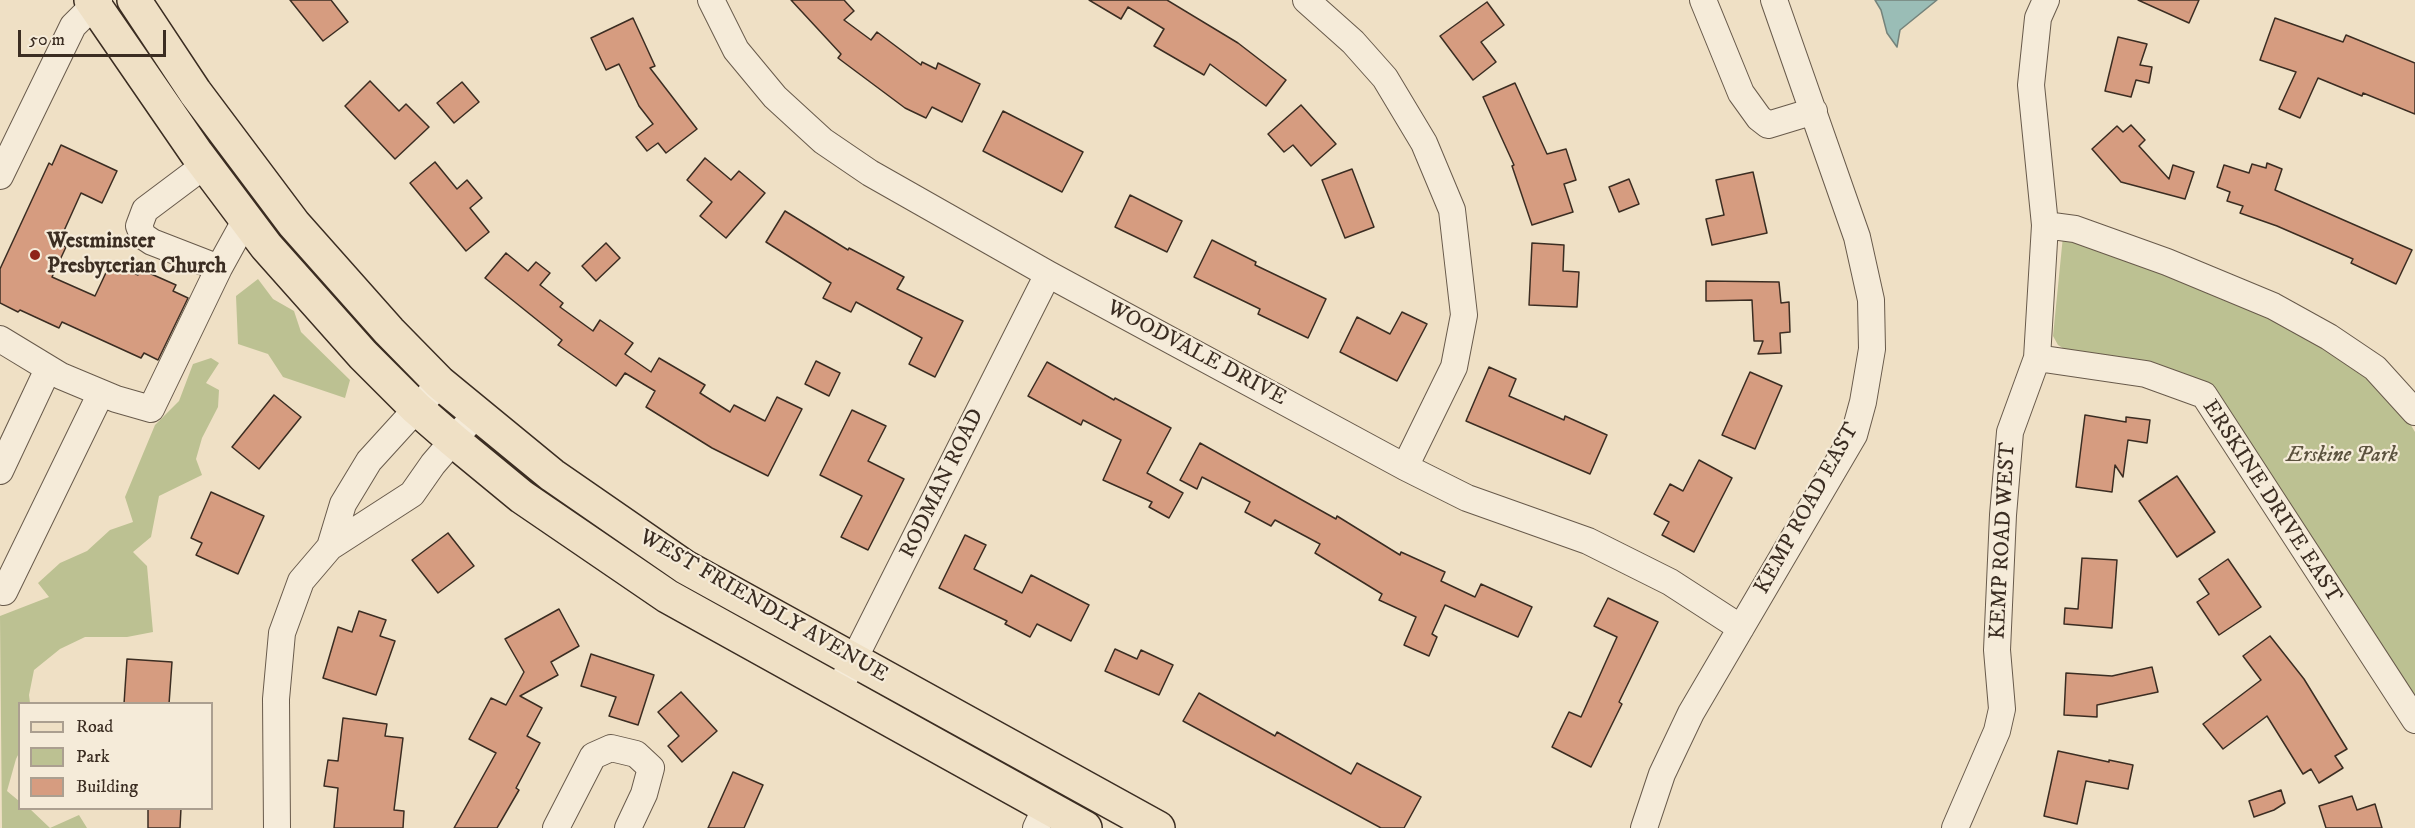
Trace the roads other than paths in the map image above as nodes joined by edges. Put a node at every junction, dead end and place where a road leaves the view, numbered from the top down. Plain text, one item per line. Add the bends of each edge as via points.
1 (134, 0) edge
2 (711, 0) edge
3 (1306, 0) edge
4 (1703, 0) edge
5 (1774, 0) edge
6 (2046, 0) edge
7 (95, 1) edge
8 (1814, 111) junction
9 (205, 165) junction
10 (0, 176) edge
11 (246, 219) junction
12 (2045, 225) junction
13 (219, 268) junction
14 (1048, 274) junction
15 (0, 339) edge
16 (2037, 358) junction
17 (48, 369) junction
18 (440, 383) junction
19 (101, 393) junction
20 (416, 408) junction
21 (2415, 412) edge
22 (476, 414) junction
23 (453, 441) junction
24 (1405, 467) junction
25 (0, 471) edge
26 (330, 547) junction
27 (2, 591) edge
28 (1741, 628) junction
29 (854, 662) junction
30 (837, 693) junction
31 (2415, 720) edge
32 (1041, 818) edge
33 (277, 828) edge
34 (556, 828) edge
35 (628, 828) edge
36 (1084, 828) edge
37 (1158, 828) edge
38 (1644, 828) edge
39 (1956, 828) edge

1 - 18 main road, WEST FRIENDLY AVENUE via 195,92 294,224
2 - 14 street, WOODVALE DRIVE via 736,50 775,97 823,141 870,173
3 - 24 street via 1353,42 1385,78 1424,143 1452,210 1464,315 1454,367
4 - 8 street via 1740,93 1758,118 1768,125
5 - 8 street, KEMP ROAD EAST
6 - 12 street, KEMP ROAD WEST via 2038,18 2031,85
7 - 9 main road, WEST FRIENDLY AVENUE
7 - 10 street via 73,26 61,48
8 - 28 street, KEMP ROAD EAST via 1857,237 1871,300 1872,349 1854,435
9 - 11 main road, WEST FRIENDLY AVENUE
9 - 13 street via 150,205 141,216 140,226 147,240
11 - 13 street
11 - 20 main road, WEST FRIENDLY AVENUE via 363,355
12 - 16 street, KEMP ROAD WEST
12 - 21 street via 2085,233 2167,262 2273,306 2375,368
13 - 19 street via 151,409
14 - 24 street, WOODVALE DRIVE
14 - 29 street, RODMAN ROAD
15 - 17 street
16 - 31 street, ERSKINE DRIVE EAST via 2146,374 2204,395
16 - 39 street, KEMP ROAD WEST via 2010,432 1997,650 2002,709 1997,731
17 - 19 street
17 - 25 street
18 - 20 street
18 - 22 main road, WEST FRIENDLY AVENUE
19 - 27 street
20 - 23 main road, WEST FRIENDLY AVENUE
20 - 26 street via 369,461 344,504
22 - 23 street
22 - 29 main road, WEST FRIENDLY AVENUE via 552,475 685,567
23 - 26 street via 412,494
23 - 30 main road, WEST FRIENDLY AVENUE via 522,497 667,596
24 - 28 street, WOODVALE DRIVE via 1467,498 1588,541 1670,582
26 - 33 street via 301,581 282,633 276,699
28 - 38 street, KEMP ROAD EAST via 1676,743
29 - 30 street, RODMAN ROAD
29 - 37 main road, WEST FRIENDLY AVENUE
30 - 32 main road, WEST FRIENDLY AVENUE
32 - 36 main road, WEST FRIENDLY AVENUE
34 - 35 street via 593,756 610,748 636,754 651,768 645,794

